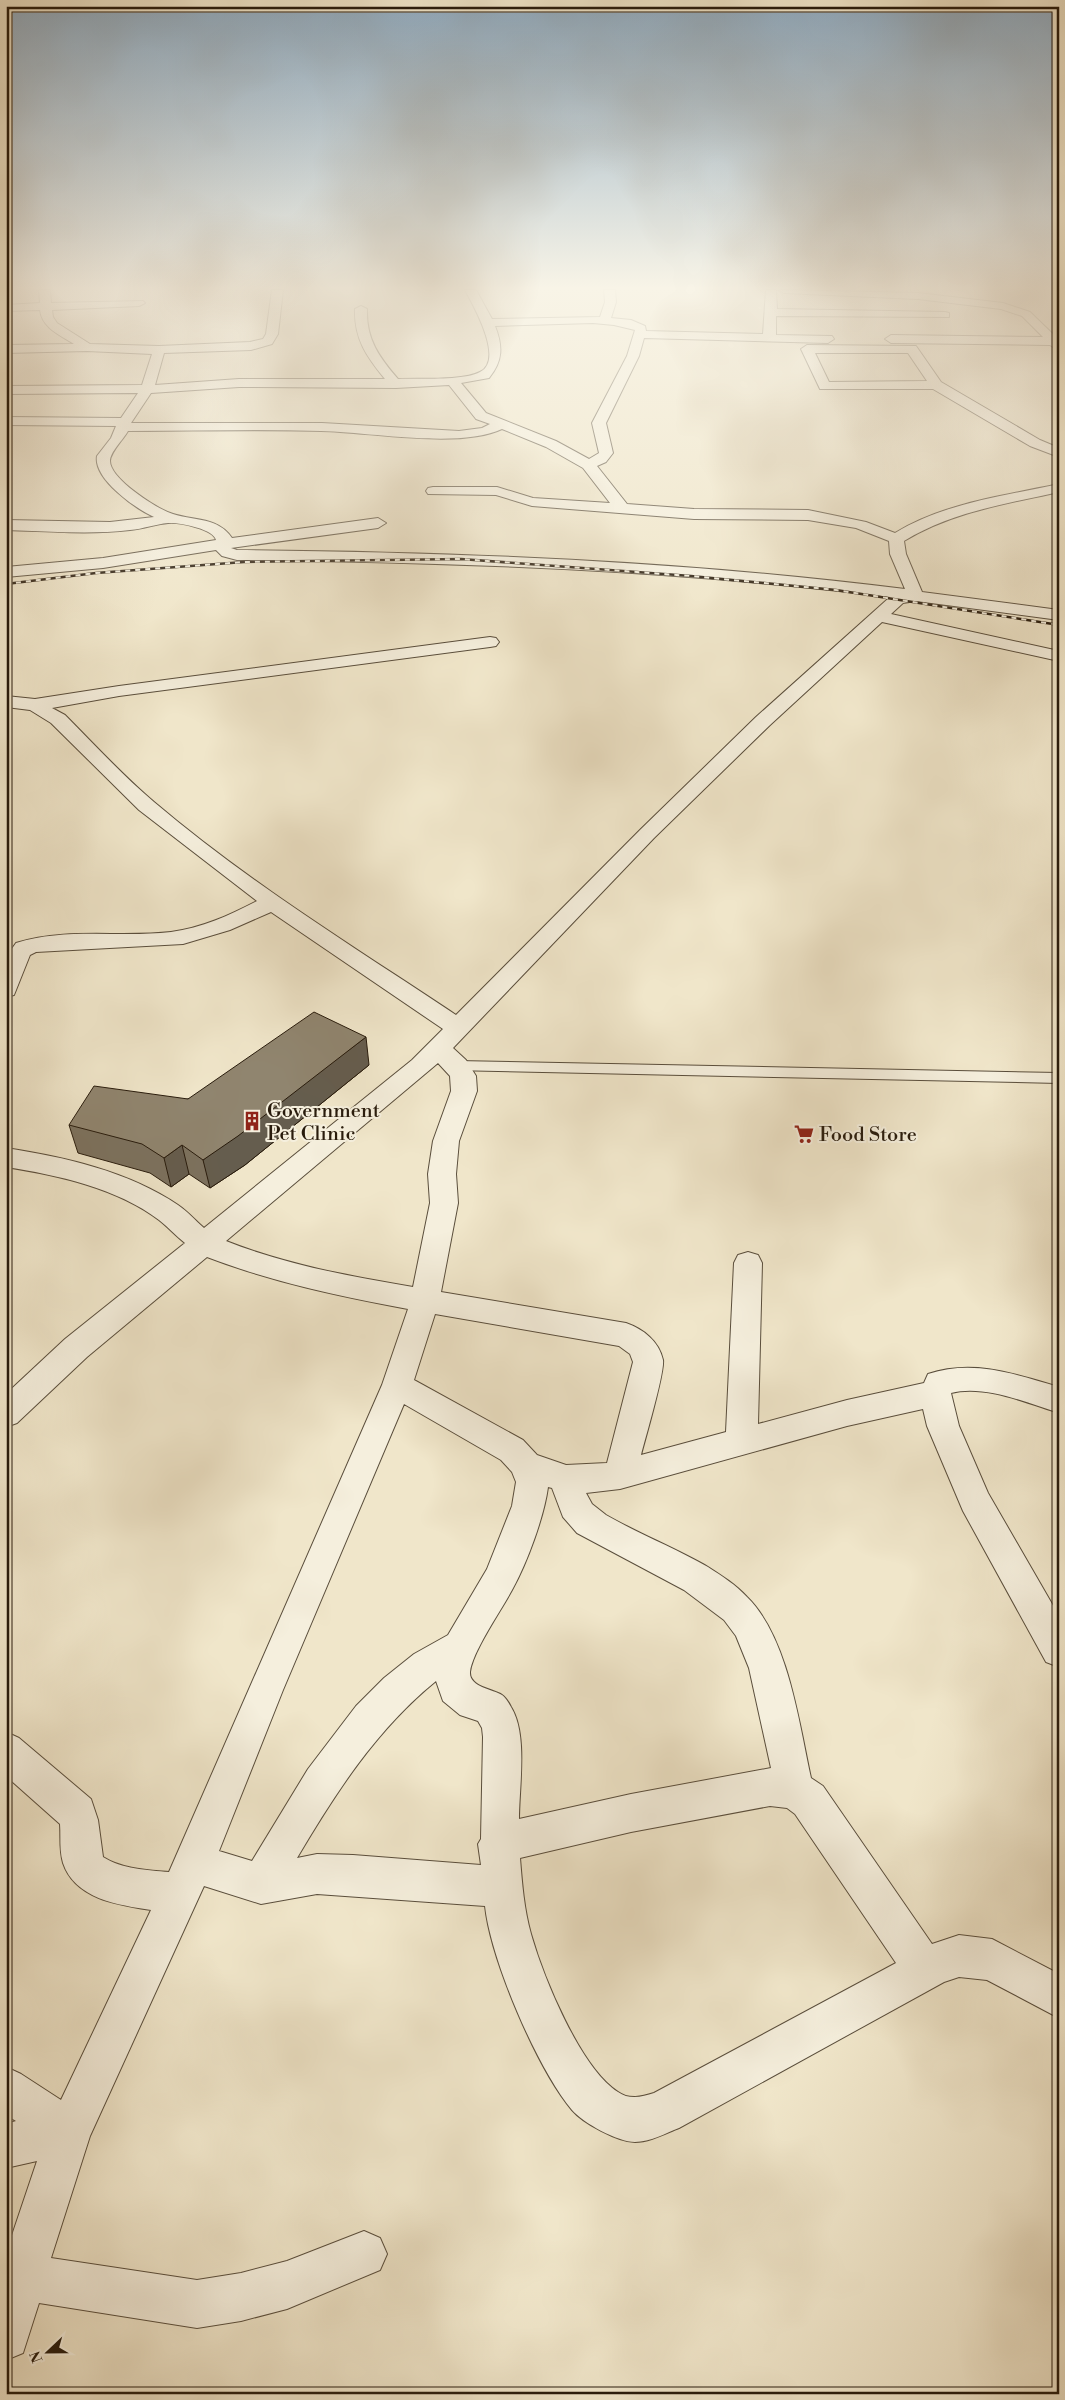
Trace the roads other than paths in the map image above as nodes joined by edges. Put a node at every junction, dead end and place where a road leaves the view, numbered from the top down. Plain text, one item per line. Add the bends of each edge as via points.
1 (138, 402) edge
2 (469, 402) edge
3 (610, 402) edge
4 (965, 402) edge
5 (6, 421) edge
6 (22, 421) junction
7 (123, 424) junction
8 (500, 425) junction
9 (12, 435) dead end
10 (1059, 453) edge
11 (588, 465) junction
12 (433, 491) dead end
13 (1055, 496) edge
14 (622, 508) junction
15 (169, 518) junction
16 (378, 523) dead end
17 (6, 525) edge
18 (896, 539) junction
19 (223, 544) junction
20 (6, 572) edge
21 (916, 596) junction
22 (1059, 615) edge
23 (878, 616) junction
24 (490, 642) dead end
25 (1059, 656) edge
26 (6, 701) edge
27 (35, 705) junction
28 (273, 902) junction
29 (6, 990) edge
30 (450, 1047) junction
31 (1059, 1078) edge
32 (6, 1157) edge
33 (204, 1244) junction
34 (748, 1262) dead end
35 (425, 1301) junction
36 (397, 1385) junction
37 (935, 1393) junction
38 (1059, 1400) edge
39 (6, 1414) edge
40 (742, 1441) junction
41 (526, 1465) junction
42 (620, 1475) junction
43 (566, 1479) junction
44 (461, 1647) junction
45 (1059, 1650) edge
46 (6, 1751) edge
47 (794, 1789) junction
48 (498, 1844) junction
49 (187, 1879) junction
50 (261, 1884) junction
51 (502, 1887) junction
52 (925, 1970) junction
53 (1059, 1998) edge
54 (6, 2089) edge
55 (69, 2131) junction
56 (6, 2146) edge
57 (364, 2254) dead end
58 (22, 2277) junction
59 (6, 2336) edge

1 - 7 street
2 - 8 street via 481,416
3 - 11 street via 599,423 606,452 601,459
4 - 10 street via 1035,443
5 - 6 street
6 - 7 street
6 - 9 street
7 - 8 street via 346,423 459,435 485,432
7 - 15 street via 104,456 106,469 136,501
8 - 11 street via 551,444
11 - 14 street
12 - 14 street via 497,491 532,502
13 - 18 street via 1029,495 947,515 914,526
14 - 18 street via 694,514 808,515 853,523
15 - 17 street via 114,526
15 - 19 street via 210,526 219,531 224,538
16 - 19 street
18 - 21 street via 898,554
19 - 20 street via 103,563
19 - 21 street via 228,553 237,555 453,557 600,565
21 - 22 street
21 - 23 street via 898,599
23 - 25 street
23 - 30 street via 763,721
24 - 27 street
26 - 27 street
27 - 28 street via 58,719 146,806
28 - 29 street via 222,927 170,939 24,947
28 - 30 street
30 - 31 lane
30 - 33 street via 421,1066
30 - 35 street via 463,1076 464,1090 446,1141 442,1174 444,1203
32 - 33 street via 50,1164 118,1185 168,1212
33 - 35 street via 258,1265 321,1282
33 - 39 street via 76,1348
34 - 40 street
35 - 36 street
35 - 42 street via 626,1335 637,1341 648,1362
36 - 41 street via 512,1450
36 - 49 street
37 - 38 street via 939,1383 952,1378 966,1378 1028,1390
37 - 40 street
37 - 45 street via 943,1426 975,1500
40 - 42 street
41 - 43 street
41 - 44 street via 532,1482 530,1506 501,1577
42 - 43 street
43 - 47 street via 570,1498 580,1514 597,1527 704,1584 737,1610 754,1635 769,1674
44 - 48 street via 452,1672 456,1689 473,1702 490,1708 499,1721 502,1737
44 - 50 street via 438,1657 415,1674 390,1697 335,1760
46 - 49 street via 77,1813 82,1826 83,1863 90,1874 104,1881
47 - 48 street via 770,1787 742,1792 631,1813
47 - 52 street via 809,1800
48 - 51 street
49 - 50 street
49 - 55 street
50 - 51 street via 317,1874 344,1874
51 - 52 street via 506,1917 524,1978 571,2074 601,2107 634,2120 663,2112
52 - 53 street via 959,1956 992,1960
54 - 55 street
55 - 56 street
55 - 58 street
57 - 58 street via 287,2285 198,2304
58 - 59 street

